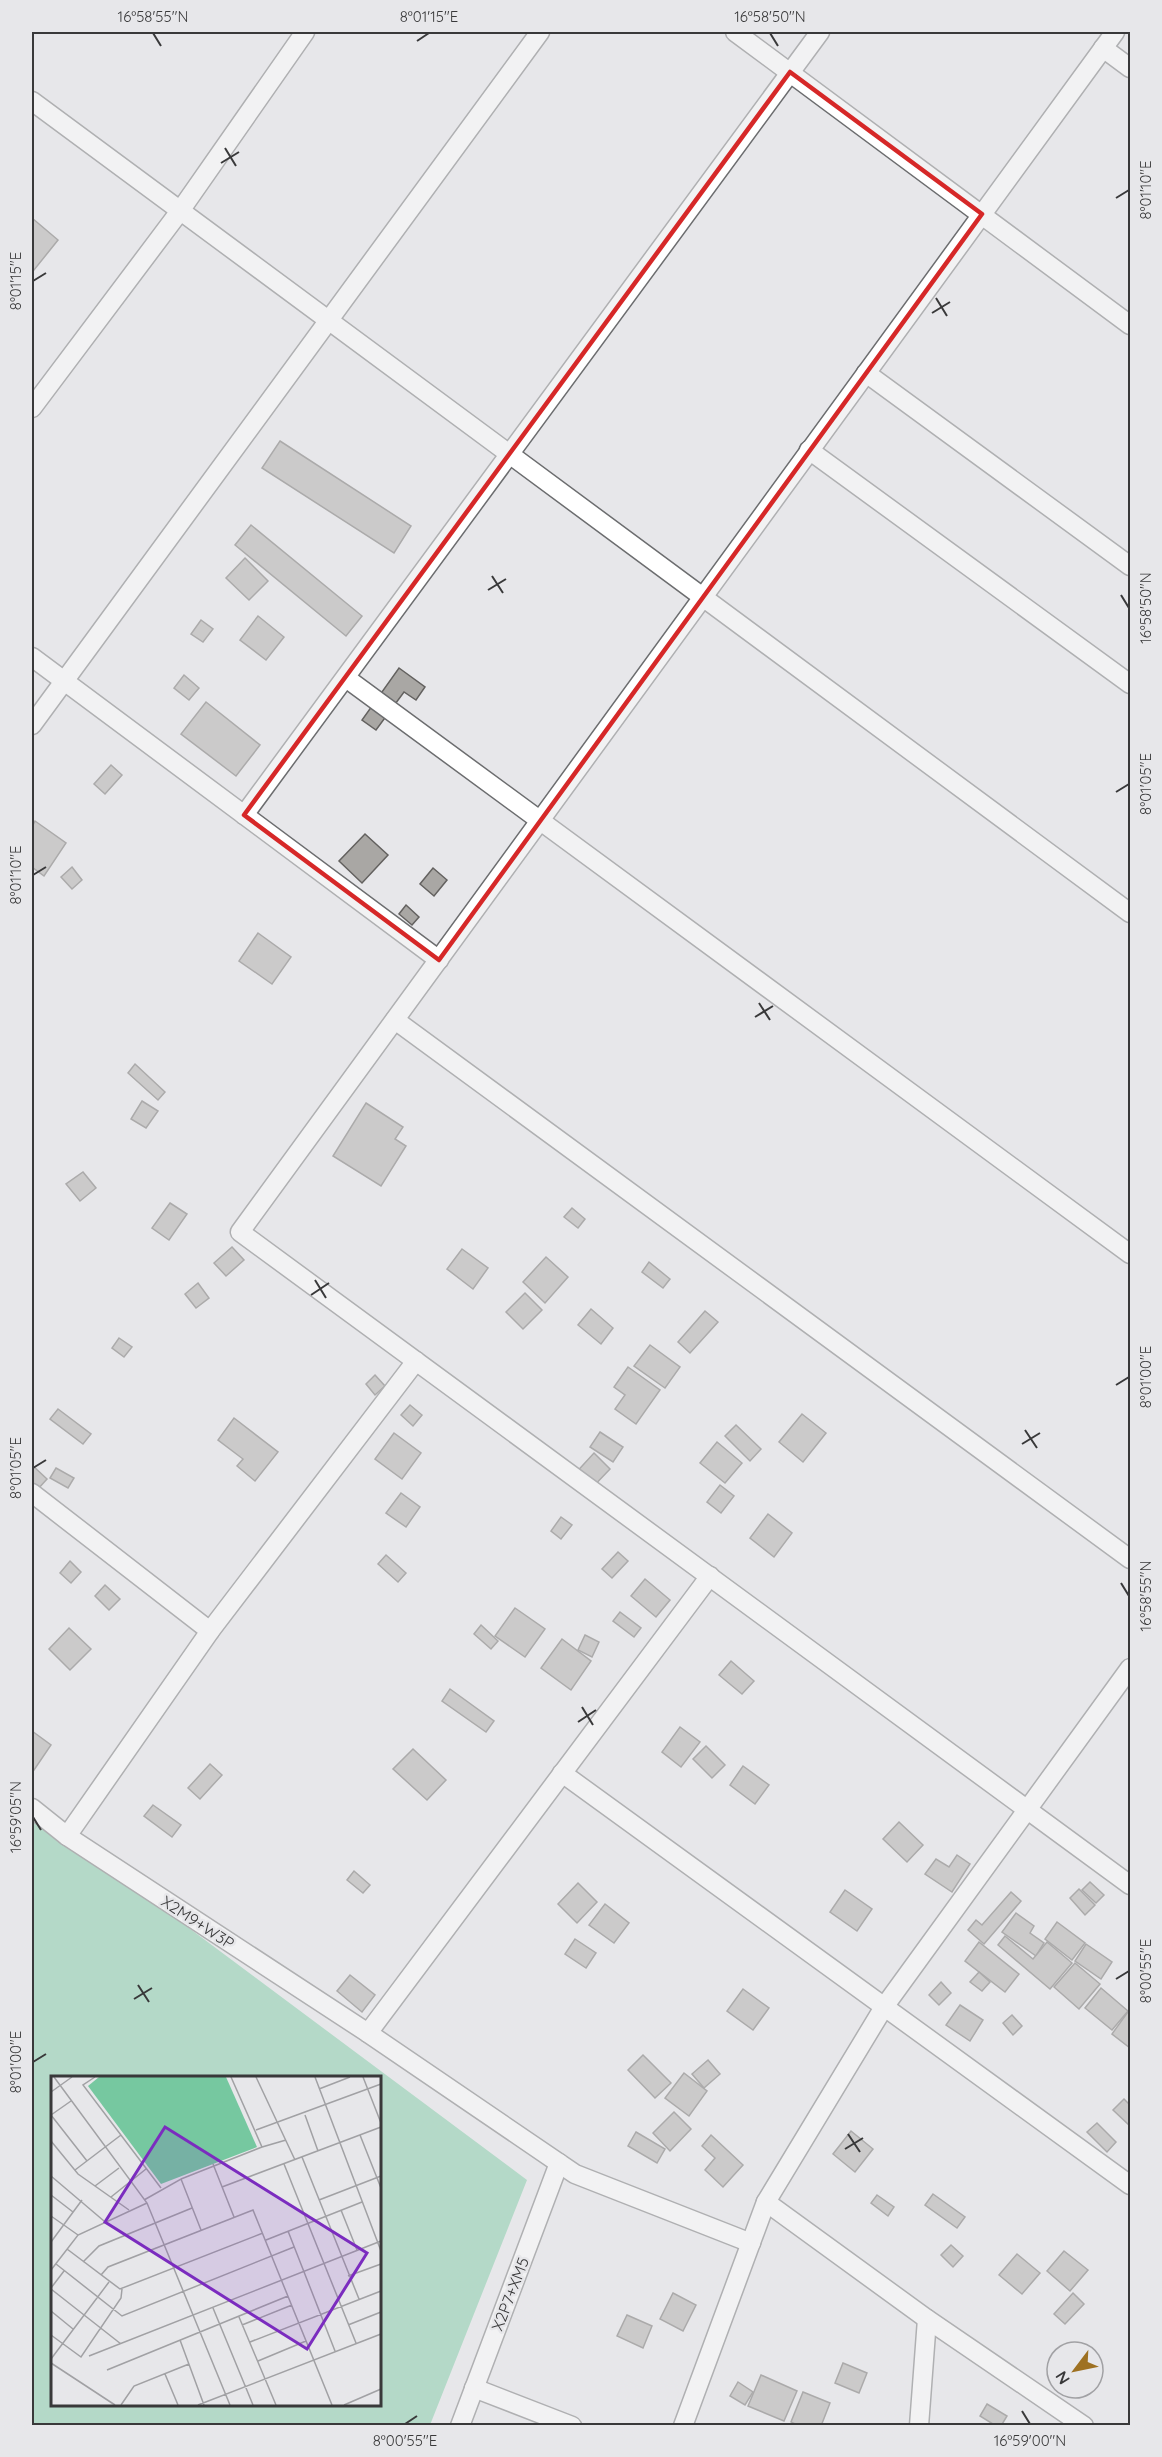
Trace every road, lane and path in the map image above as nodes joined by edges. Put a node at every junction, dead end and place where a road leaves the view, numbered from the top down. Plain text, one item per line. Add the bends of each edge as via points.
1 (540, 32) edge
2 (735, 32) edge
3 (820, 32) edge
4 (1115, 32) edge
5 (297, 35) edge
6 (1103, 48) junction
7 (1131, 68) edge
8 (790, 72) junction
9 (32, 102) edge
10 (180, 211) junction
11 (982, 214) junction
12 (327, 320) junction
13 (1131, 325) edge
14 (866, 372) junction
15 (32, 408) edge
16 (809, 450) junction
17 (510, 455) junction
18 (1131, 566) edge
19 (703, 597) junction
20 (32, 657) edge
21 (346, 678) junction
22 (63, 681) junction
23 (1131, 684) edge
24 (32, 725) edge
25 (244, 815) junction
26 (539, 822) junction
27 (1131, 913) edge
28 (439, 960) junction
29 (395, 1020) junction
30 (1131, 1254) edge
31 (416, 1361) junction
32 (32, 1493) edge
33 (1131, 1559) edge
34 (710, 1576) junction
35 (210, 1631) junction
36 (1131, 1668) edge
37 (562, 1773) junction
38 (32, 1808) edge
39 (1028, 1808) junction
40 (67, 1836) junction
41 (1131, 1886) edge
42 (884, 2007) junction
43 (368, 2033) junction
44 (559, 2163) junction
45 (1131, 2185) edge
46 (766, 2202) junction
47 (751, 2243) junction
48 (927, 2319) junction
49 (474, 2388) junction
50 (460, 2426) edge
51 (572, 2426) edge
52 (683, 2426) edge
53 (919, 2426) edge
54 (1083, 2426) edge

1 - 12 street
2 - 8 street
3 - 8 street
4 - 6 street
5 - 10 street
6 - 7 street
6 - 11 street
8 - 11 street
8 - 17 street
9 - 10 street
10 - 12 street
10 - 15 street
11 - 13 street
11 - 14 street
12 - 17 street
12 - 22 street
14 - 16 street
14 - 18 street
16 - 19 street
16 - 23 street
17 - 19 street
17 - 21 street
19 - 26 street
19 - 27 street
20 - 22 street
21 - 25 street
21 - 26 street
22 - 24 street
22 - 25 street
25 - 28 street
26 - 28 street
26 - 30 street
28 - 29 street
29 - 31 street via 240,1232
29 - 33 street
31 - 34 street
31 - 35 street
32 - 35 street
34 - 37 street
34 - 39 street
35 - 40 street
36 - 39 street
37 - 42 street
37 - 43 street
38 - 40 street, X2M9+W3P
39 - 41 street
39 - 42 street
40 - 43 street, X2M9+W3P
42 - 45 street
42 - 46 street
43 - 44 street, X2M9+W3P
44 - 47 street, X2M9+W3P via 575,2174
44 - 49 street, X2P7+XM5
46 - 47 street
46 - 48 street
47 - 52 street
48 - 53 street
48 - 54 street
49 - 50 street, X2P7+XM5
49 - 51 street

